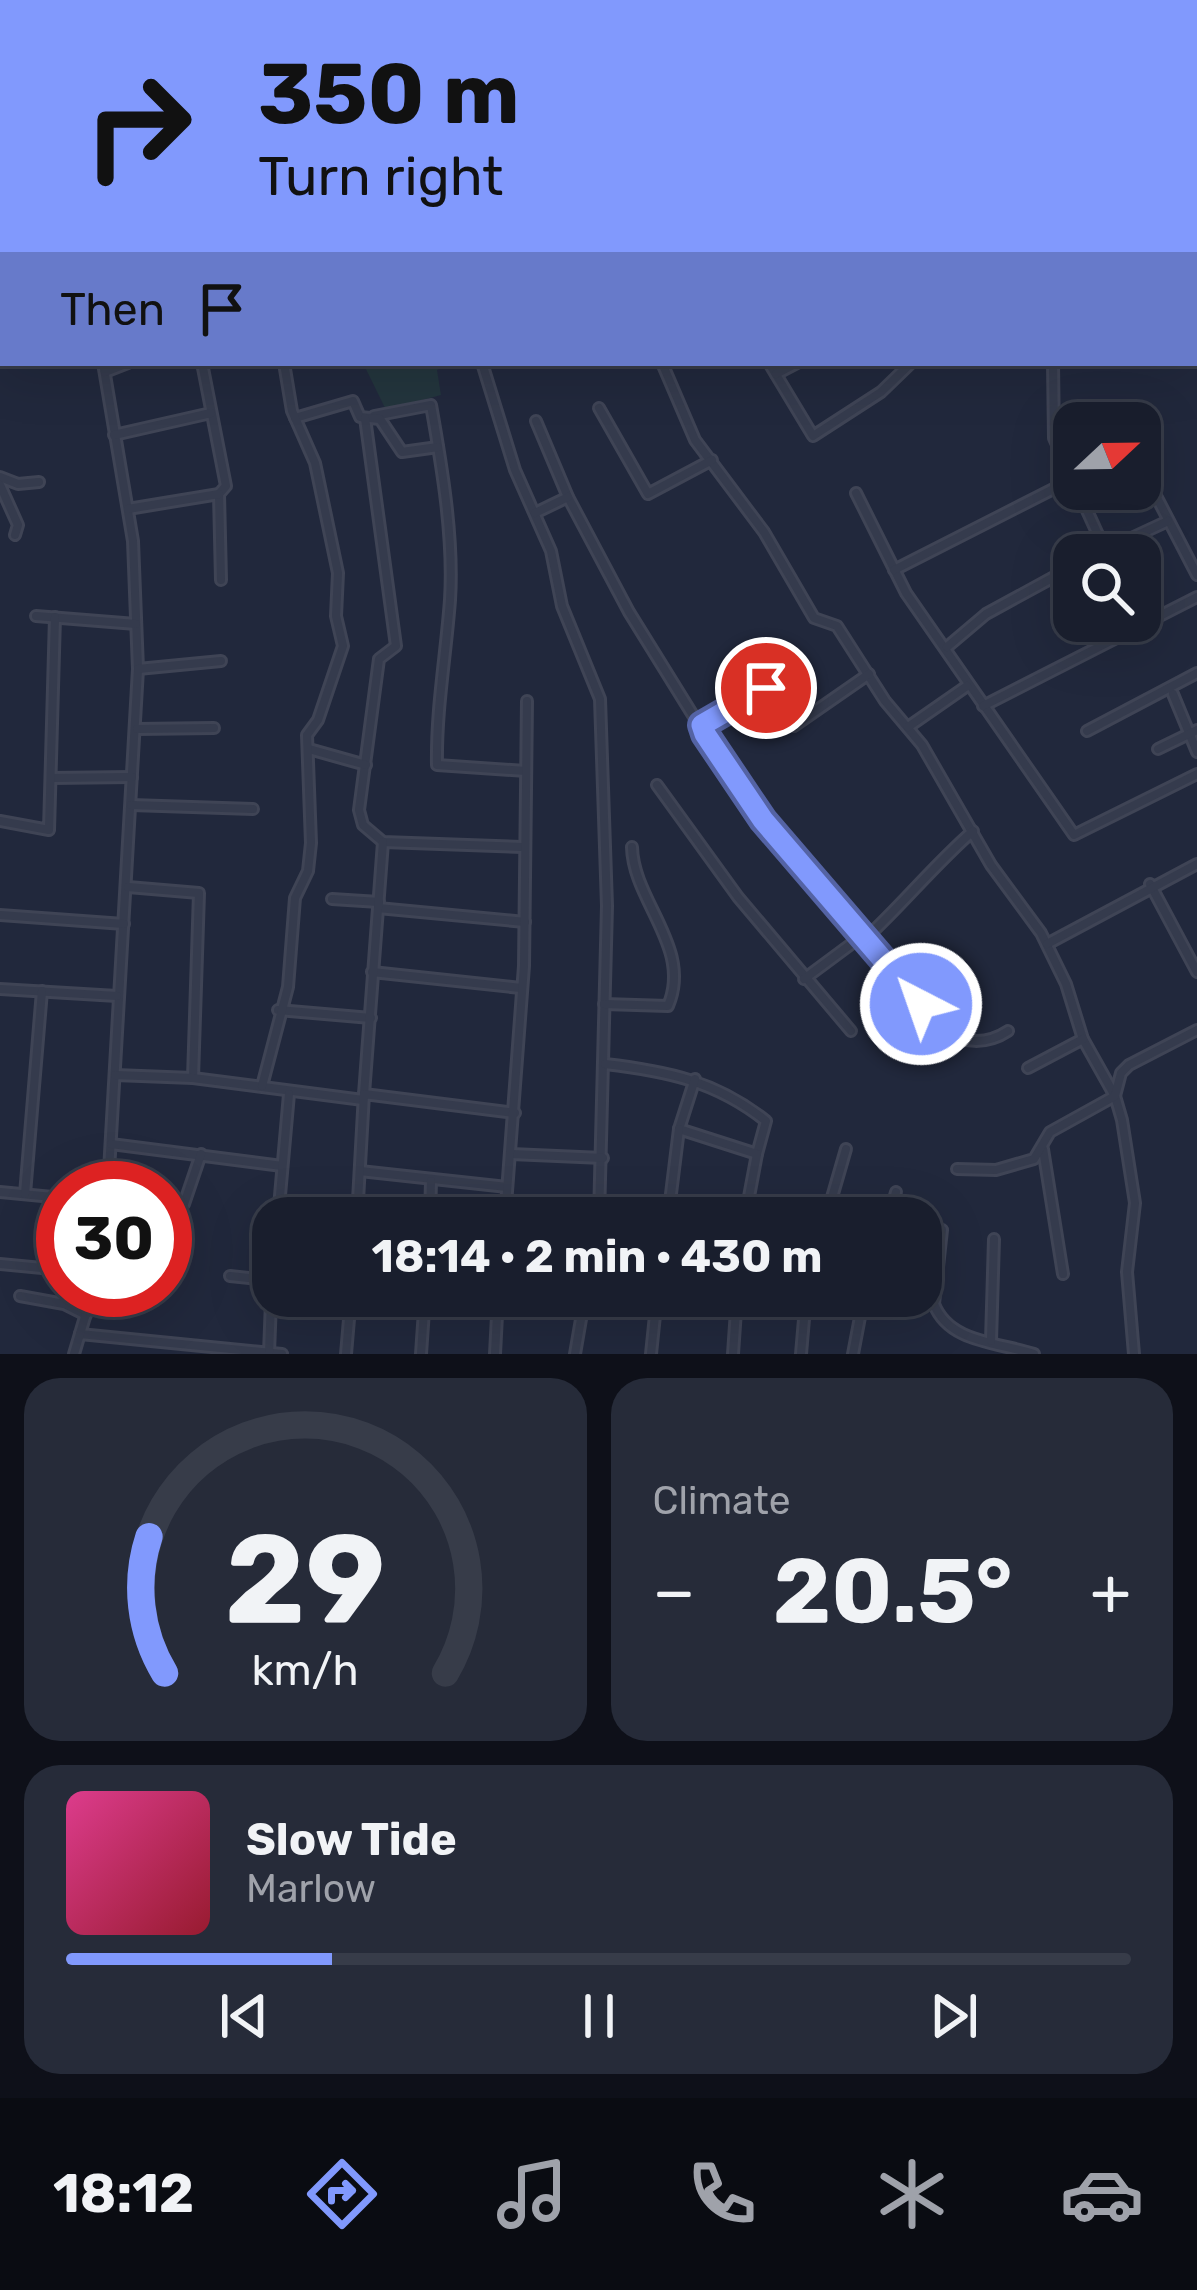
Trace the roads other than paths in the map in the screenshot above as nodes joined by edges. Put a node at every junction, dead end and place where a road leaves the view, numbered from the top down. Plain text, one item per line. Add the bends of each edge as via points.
1 (203, 366) edge
2 (285, 366) edge
3 (483, 366) edge
4 (663, 366) edge
5 (771, 366) edge
6 (791, 366) edge
7 (908, 366) edge
8 (1053, 366) edge
9 (104, 367) edge
10 (776, 374) junction
11 (1054, 402) edge
12 (599, 408) dead end
13 (212, 413) junction
14 (370, 417) junction
15 (295, 418) junction
16 (536, 421) dead end
17 (114, 435) junction
18 (438, 447) junction
19 (712, 460) junction
20 (0, 481) edge
21 (39, 482) dead end
22 (1053, 491) edge
23 (856, 493) dead end
24 (219, 494) junction
25 (568, 497) junction
26 (1161, 507) edge
27 (128, 509) junction
28 (535, 513) junction
29 (1168, 521) junction
30 (1139, 534) edge
31 (15, 535) dead end
32 (894, 571) junction
33 (1197, 575) edge
34 (1053, 577) edge
35 (221, 580) dead end
36 (1197, 597) edge
37 (36, 616) dead end
38 (55, 617) junction
39 (136, 624) junction
40 (947, 647) junction
41 (221, 661) dead end
42 (138, 669) junction
43 (1197, 673) edge
44 (869, 674) junction
45 (968, 686) junction
46 (766, 688) dead end
47 (1173, 694) dead end
48 (527, 700) dead end
49 (983, 706) junction
50 (702, 725) junction
51 (794, 726) dead end
52 (908, 727) junction
53 (214, 728) dead end
54 (137, 729) junction
55 (1087, 730) dead end
56 (1193, 732) edge
57 (308, 749) junction
58 (1159, 749) dead end
59 (1197, 752) edge
60 (366, 765) junction
61 (526, 771) junction
62 (1197, 774) edge
63 (133, 777) junction
64 (51, 778) junction
65 (658, 785) dead end
66 (131, 805) junction
67 (253, 809) dead end
68 (0, 821) edge
69 (974, 831) junction
70 (383, 842) junction
71 (522, 847) junction
72 (632, 847) dead end
73 (1197, 864) edge
74 (1150, 884) junction
75 (128, 887) junction
76 (332, 899) dead end
77 (379, 905) junction
78 (0, 915) edge
79 (525, 922) junction
80 (124, 924) junction
81 (863, 938) junction
82 (1047, 944) junction
83 (1195, 965) edge
84 (372, 972) junction
85 (804, 979) junction
86 (521, 988) junction
87 (0, 989) edge
88 (42, 991) junction
89 (118, 996) junction
90 (604, 1004) junction
91 (278, 1010) junction
92 (371, 1018) junction
93 (1197, 1030) edge
94 (850, 1031) dead end
95 (1008, 1031) dead end
96 (1083, 1040) junction
97 (605, 1064) junction
98 (1028, 1068) dead end
99 (115, 1075) junction
100 (193, 1078) junction
101 (695, 1078) junction
102 (262, 1086) junction
103 (289, 1094) junction
104 (1115, 1096) junction
105 (363, 1097) junction
106 (515, 1113) junction
107 (680, 1129) junction
108 (111, 1144) junction
109 (1043, 1148) junction
110 (846, 1149) dead end
111 (201, 1154) junction
112 (511, 1154) junction
113 (757, 1154) junction
114 (603, 1158) junction
115 (110, 1161) edge
116 (282, 1166) junction
117 (957, 1169) dead end
118 (361, 1171) junction
119 (192, 1180) edge
120 (430, 1180) junction
121 (507, 1187) junction
122 (0, 1192) edge
123 (896, 1192) dead end
124 (25, 1194) junction
125 (36, 1195) edge
126 (280, 1197) edge
127 (359, 1197) edge
128 (430, 1197) edge
129 (506, 1197) edge
130 (600, 1197) edge
131 (671, 1197) edge
132 (750, 1197) edge
133 (832, 1197) edge
134 (895, 1197) edge
135 (994, 1239) dead end
136 (0, 1264) edge
137 (36, 1267) edge
138 (1063, 1274) dead end
139 (230, 1276) dead end
140 (252, 1278) edge
141 (20, 1296) dead end
142 (36, 1299) edge
143 (85, 1317) edge
144 (269, 1317) edge
145 (349, 1317) edge
146 (424, 1317) edge
147 (498, 1317) edge
148 (581, 1317) edge
149 (655, 1317) edge
150 (736, 1317) edge
151 (804, 1317) edge
152 (860, 1317) edge
153 (940, 1317) edge
154 (80, 1334) junction
155 (991, 1342) junction
156 (269, 1353) edge
157 (1134, 1353) edge
158 (74, 1354) edge
159 (282, 1354) edge
160 (346, 1354) edge
161 (421, 1354) edge
162 (495, 1354) edge
163 (575, 1354) edge
164 (651, 1354) edge
165 (733, 1354) edge
166 (801, 1354) edge
167 (853, 1354) edge
168 (1034, 1354) edge
169 (1118, 1354) edge

1 - 13 street
2 - 15 street
3 - 28 street
4 - 19 street
5 - 10 street
6 - 10 street
7 - 10 street via 813,436
8 - 11 street
9 - 17 street
12 - 19 street via 648,494
13 - 17 street
13 - 24 street via 226,486
14 - 15 street via 352,401
14 - 18 street via 402,452
14 - 18 street via 431,406
14 - 60 street via 397,646 379,659
15 - 57 street via 315,463 338,573 343,646
16 - 25 street
17 - 27 street
18 - 61 street via 450,596 437,765
19 - 44 street via 814,618 837,626
20 - 21 street
20 - 31 street
22 - 32 street
23 - 32 street
24 - 27 street
24 - 35 street
25 - 28 street
25 - 50 street
26 - 29 street
27 - 39 street
28 - 90 street via 600,699
29 - 30 street
29 - 33 street
32 - 40 street
34 - 40 street via 986,614
36 - 49 street
37 - 38 street
38 - 39 street
38 - 64 street
39 - 42 street
40 - 45 street
41 - 42 street
42 - 54 street
43 - 55 street
44 - 51 street
44 - 52 street
45 - 49 street
45 - 52 street
46 - 50 street
47 - 56 street
48 - 61 street
49 - 62 street via 1074,835
50 - 81 street via 763,820
52 - 69 street
53 - 54 street
54 - 63 street
56 - 58 street
56 - 59 street
57 - 60 street
57 - 91 street via 308,871 295,898 288,986
60 - 70 street via 359,810
61 - 71 street
63 - 64 street
63 - 66 street
64 - 68 street via 49,830
65 - 85 street
66 - 67 street
66 - 75 street
69 - 81 street
69 - 82 street
70 - 71 street
70 - 77 street
71 - 79 street
72 - 90 street via 668,936 672,996 656,1010
73 - 74 street
74 - 82 street
74 - 83 street
75 - 80 street
75 - 100 street via 199,893
76 - 77 street
77 - 79 street
77 - 84 street
78 - 80 street
79 - 86 street
80 - 89 street
81 - 85 street
81 - 95 street via 952,1037 995,1040
82 - 96 street
84 - 86 street
84 - 92 street
85 - 94 street
86 - 106 street
87 - 88 street
88 - 89 street
88 - 124 street
89 - 99 street
90 - 97 street
91 - 92 street
91 - 102 street
92 - 105 street
93 - 104 street via 1129,1065
96 - 98 street
96 - 104 street
97 - 101 street
97 - 114 street
99 - 100 street
99 - 108 street
100 - 102 street
101 - 107 street
101 - 113 street via 766,1121
102 - 103 street
103 - 105 street
103 - 116 street
104 - 109 street via 1050,1132
104 - 157 street via 1135,1202 1127,1271
105 - 106 street
105 - 118 street
106 - 112 street
107 - 113 street
107 - 131 street
108 - 111 street
108 - 115 street
109 - 117 street via 1010,1168
109 - 138 street
110 - 133 street
111 - 116 street
111 - 119 street
112 - 114 street
112 - 121 street
113 - 132 street
114 - 130 street
116 - 126 street
118 - 120 street
118 - 127 street
120 - 121 street
120 - 128 street
121 - 129 street
122 - 124 street
123 - 134 street
124 - 125 street
135 - 155 street
136 - 137 street
139 - 140 street
141 - 142 street
143 - 154 street
144 - 156 street
145 - 160 street
146 - 161 street
147 - 162 street
148 - 163 street
149 - 164 street
150 - 165 street
151 - 166 street
152 - 167 street
153 - 155 street via 959,1334
154 - 156 street
154 - 158 street
155 - 168 street
156 - 159 street
157 - 169 street

